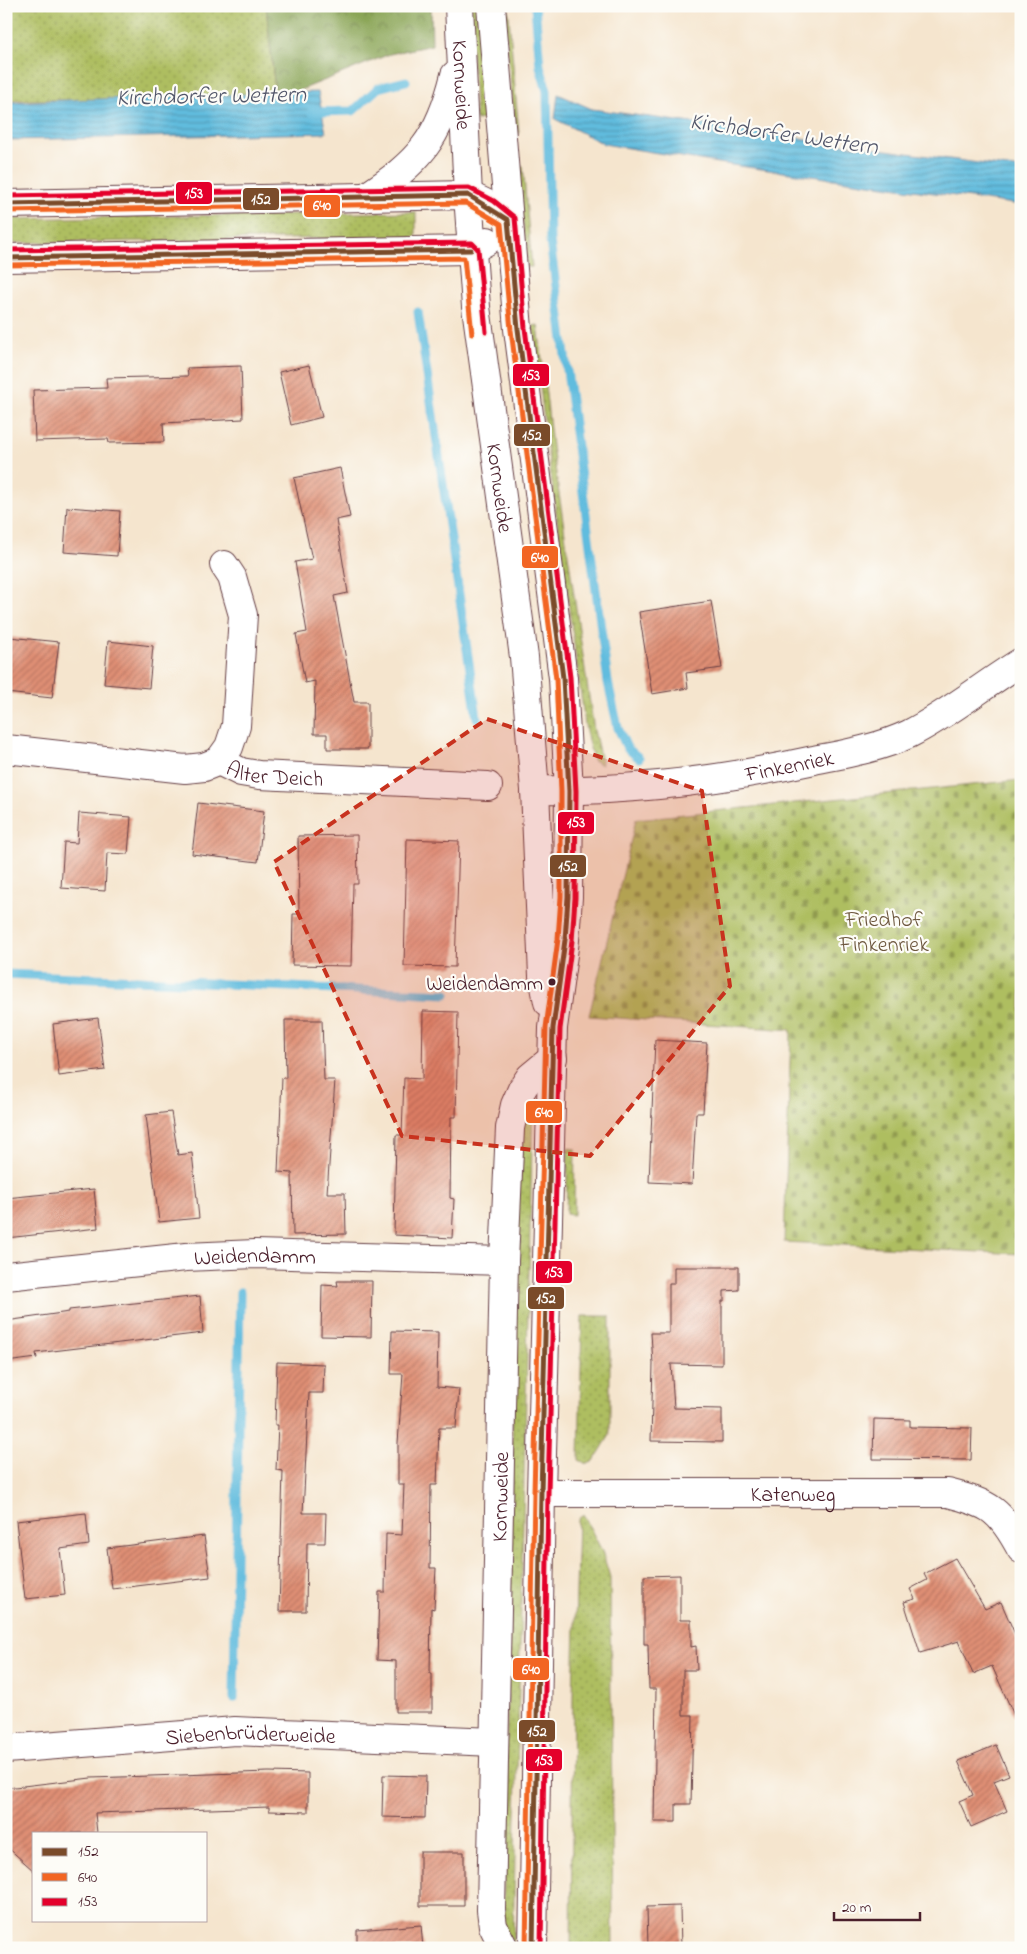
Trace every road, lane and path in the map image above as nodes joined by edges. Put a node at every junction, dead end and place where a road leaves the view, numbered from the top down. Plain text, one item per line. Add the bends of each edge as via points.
1 (459, 6) edge
2 (491, 6) edge
3 (462, 49) junction
4 (468, 195) junction
5 (364, 198) junction
6 (6, 204) edge
7 (508, 220) junction
8 (471, 250) junction
9 (6, 258) edge
10 (224, 565) dead end
11 (1021, 662) edge
12 (6, 749) edge
13 (219, 761) junction
14 (488, 786) dead end
15 (535, 790) junction
16 (569, 791) junction
17 (554, 1028) junction
18 (553, 1058) junction
19 (504, 1261) junction
20 (6, 1276) edge
21 (541, 1493) junction
22 (1021, 1549) edge
23 (494, 1742) junction
24 (6, 1749) edge
25 (504, 1948) edge
26 (534, 1948) edge

1 - 3 main road, Kornweide
2 - 7 main road, Kornweide
3 - 4 main road, Kornweide
3 - 5 main road via 450,98 424,150 404,171
4 - 5 main road
4 - 7 main road
4 - 8 main road, Kornweide
5 - 6 main road
7 - 8 main road via 490,239
7 - 16 main road, Kornweide via 518,330 563,678
8 - 9 main road
8 - 15 main road, Kornweide via 483,362 517,590
10 - 13 main road via 232,577 243,615 236,726 229,747
11 - 16 main road, Finkenriek via 927,724 864,749 739,774
12 - 13 main road, Alter Deich via 185,769
13 - 14 main road, Alter Deich via 241,772 259,775
15 - 16 main road, Finkenriek
15 - 17 main road, Kornweide via 543,976
16 - 17 main road, Kornweide via 568,905
17 - 18 main road, Kornweide
18 - 19 main road, Kornweide via 530,1077 515,1105 510,1128
18 - 21 main road, Kornweide
19 - 20 main road, Weidendamm via 254,1254 186,1257
19 - 23 main road, Kornweide
21 - 22 main road, Katenweg via 948,1493 991,1508 1007,1523
21 - 26 main road, Kornweide
23 - 24 main road, Siebenbrüderweide via 234,1731
23 - 25 main road, Kornweide via 491,1910

